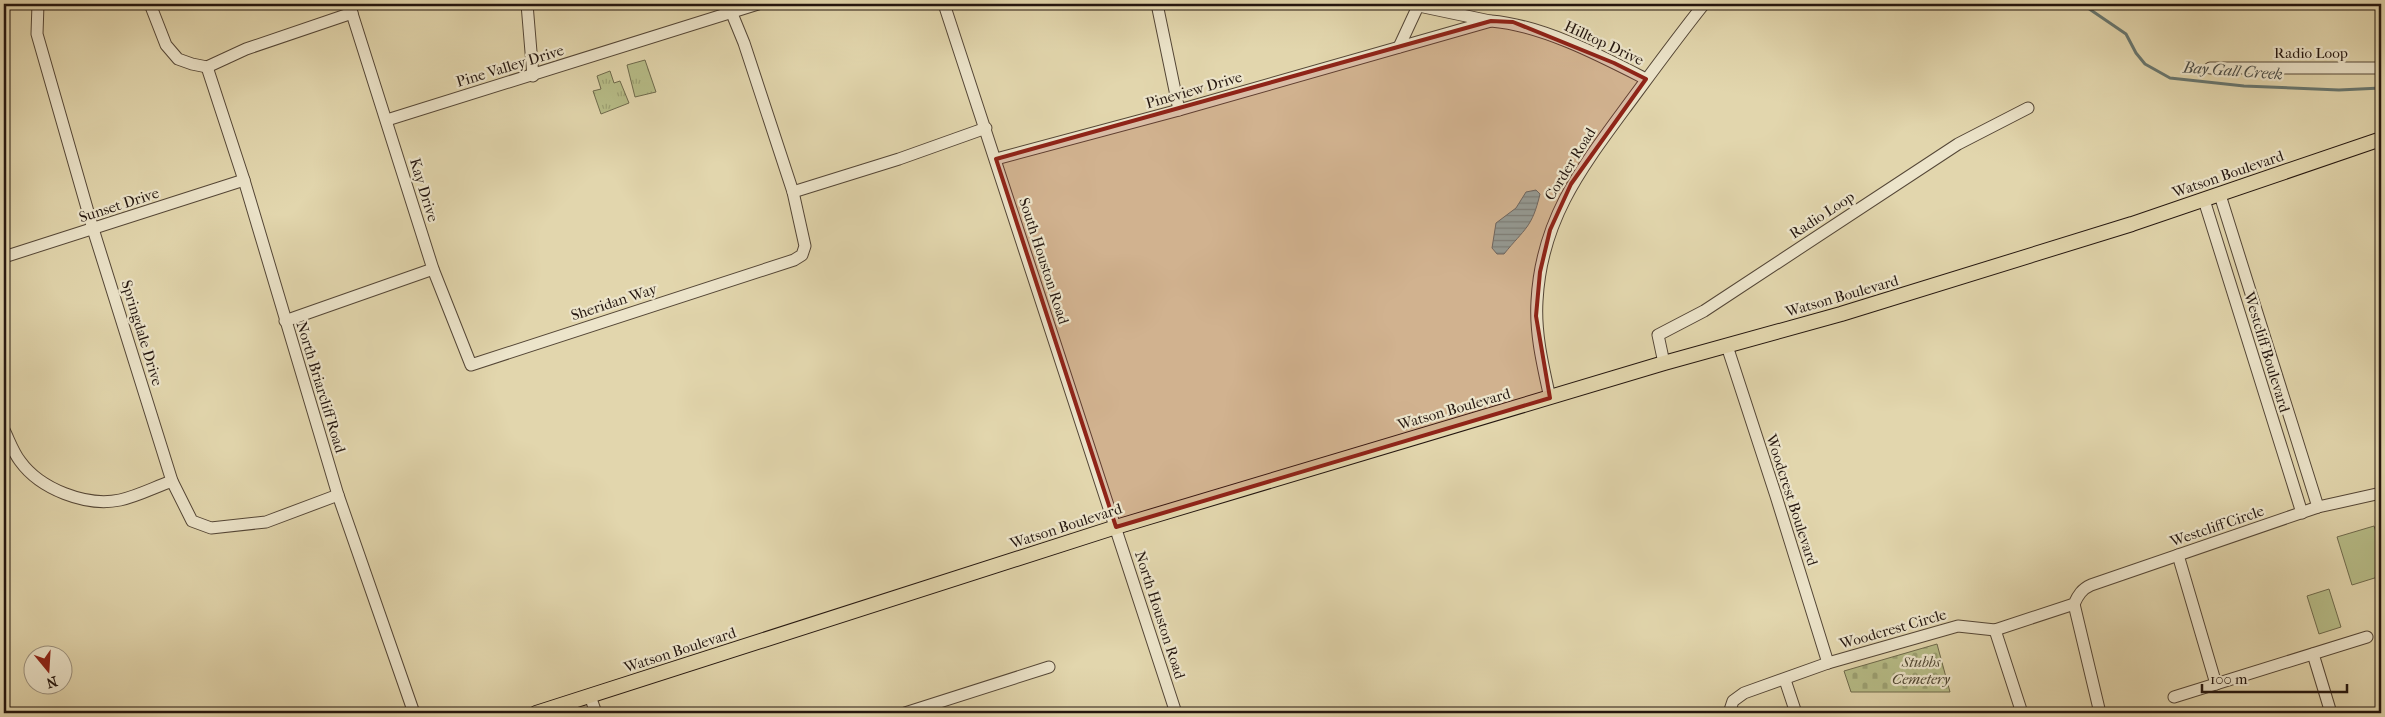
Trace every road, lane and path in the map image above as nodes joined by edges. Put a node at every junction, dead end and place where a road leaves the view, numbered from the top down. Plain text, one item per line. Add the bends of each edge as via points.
1 (38, 4) edge
2 (150, 4) edge
3 (527, 4) edge
4 (758, 4) edge
5 (944, 4) edge
6 (1158, 4) edge
7 (1704, 4) edge
8 (1419, 5) edge
9 (351, 8) edge
10 (730, 8) edge
11 (1491, 21) junction
12 (1399, 47) junction
13 (207, 66) junction
14 (2210, 68) dead end
15 (2381, 68) edge
16 (533, 76) junction
17 (1646, 79) junction
18 (2028, 108) dead end
19 (1179, 110) junction
20 (387, 120) junction
21 (986, 128) junction
22 (2381, 139) edge
23 (996, 160) junction
24 (244, 180) junction
25 (793, 192) junction
26 (2220, 195) junction
27 (2204, 200) junction
28 (93, 229) junction
29 (4, 257) edge
30 (433, 269) junction
31 (285, 321) junction
32 (1726, 346) junction
33 (1664, 363) junction
34 (1550, 398) junction
35 (4, 430) edge
36 (172, 481) junction
37 (2381, 493) edge
38 (338, 494) junction
39 (2318, 507) junction
40 (2302, 512) junction
41 (1116, 527) junction
42 (2178, 555) junction
43 (2074, 604) junction
44 (1995, 630) junction
45 (2367, 637) dead end
46 (2313, 654) junction
47 (1828, 663) junction
48 (1049, 667) dead end
49 (1785, 680) junction
50 (2216, 684) junction
51 (590, 696) junction
52 (2174, 697) dead end
53 (414, 713) edge
54 (536, 713) edge
55 (596, 713) edge
56 (905, 713) edge
57 (1176, 713) edge
58 (1729, 713) edge
59 (1796, 713) edge
60 (2022, 713) edge
61 (2100, 713) edge
62 (2331, 713) edge

1 - 28 street, Springdale Drive via 37,34
2 - 13 street via 166,45 178,58
3 - 16 street
4 - 10 street, Pine Valley Drive
5 - 21 street, South Houston Road
6 - 19 street
7 - 17 street, Corder Road
8 - 11 street, Hilltop Drive
8 - 12 street
9 - 13 street
9 - 20 street
10 - 16 street, Pine Valley Drive
10 - 25 street, Sheridan Way
11 - 12 street, Hilltop Drive
11 - 17 street, Hilltop Drive via 1513,22 1556,37
12 - 19 street, Pineview Drive
13 - 24 street, North Briarcliff Road
14 - 15 street, Radio Loop
16 - 20 street, Pine Valley Drive
17 - 34 street, Corder Road via 1571,184 1550,230 1540,272 1536,316
18 - 33 street, Radio Loop via 1958,144 1704,311 1658,335
19 - 23 street, Pineview Drive
20 - 30 street, Kay Drive
21 - 23 street, South Houston Road
21 - 25 street
22 - 26 main road, Watson Boulevard
23 - 41 street, South Houston Road
24 - 28 street, Sunset Drive
24 - 31 street, North Briarcliff Road
25 - 30 street, Sheridan Way via 805,246 802,255 794,260 472,365
26 - 27 main road, Watson Boulevard
26 - 39 street, Westcliff Boulevard
27 - 32 main road, Watson Boulevard via 1840,314
27 - 40 street, Westcliff Boulevard
28 - 29 street, Sunset Drive
28 - 36 street, Springdale Drive
30 - 31 street
31 - 38 street, North Briarcliff Road
32 - 33 main road, Watson Boulevard
32 - 47 street, Woodcrest Boulevard
33 - 34 main road, Watson Boulevard
34 - 41 main road, Watson Boulevard
35 - 36 street via 20,461 44,484 68,494 93,500 120,500
36 - 38 street, Springdale Drive via 192,521 210,528 266,522
37 - 39 street, Westcliff Circle
38 - 53 street, North Briarcliff Road
39 - 40 street, Westcliff Circle
40 - 42 street, Westcliff Circle
41 - 51 main road, Watson Boulevard
41 - 57 street, North Houston Road
42 - 43 street, Westcliff Circle via 2085,588
42 - 50 street
43 - 44 street, Westcliff Circle
43 - 61 street
44 - 47 street, Woodcrest Circle via 1958,626
44 - 60 street
45 - 46 street
46 - 50 street
46 - 62 street
47 - 49 street, Woodcrest Circle
48 - 56 street
49 - 58 street, Woodcrest Circle via 1744,693 1733,701
49 - 59 street
50 - 52 street
51 - 54 main road, Watson Boulevard
51 - 55 street

